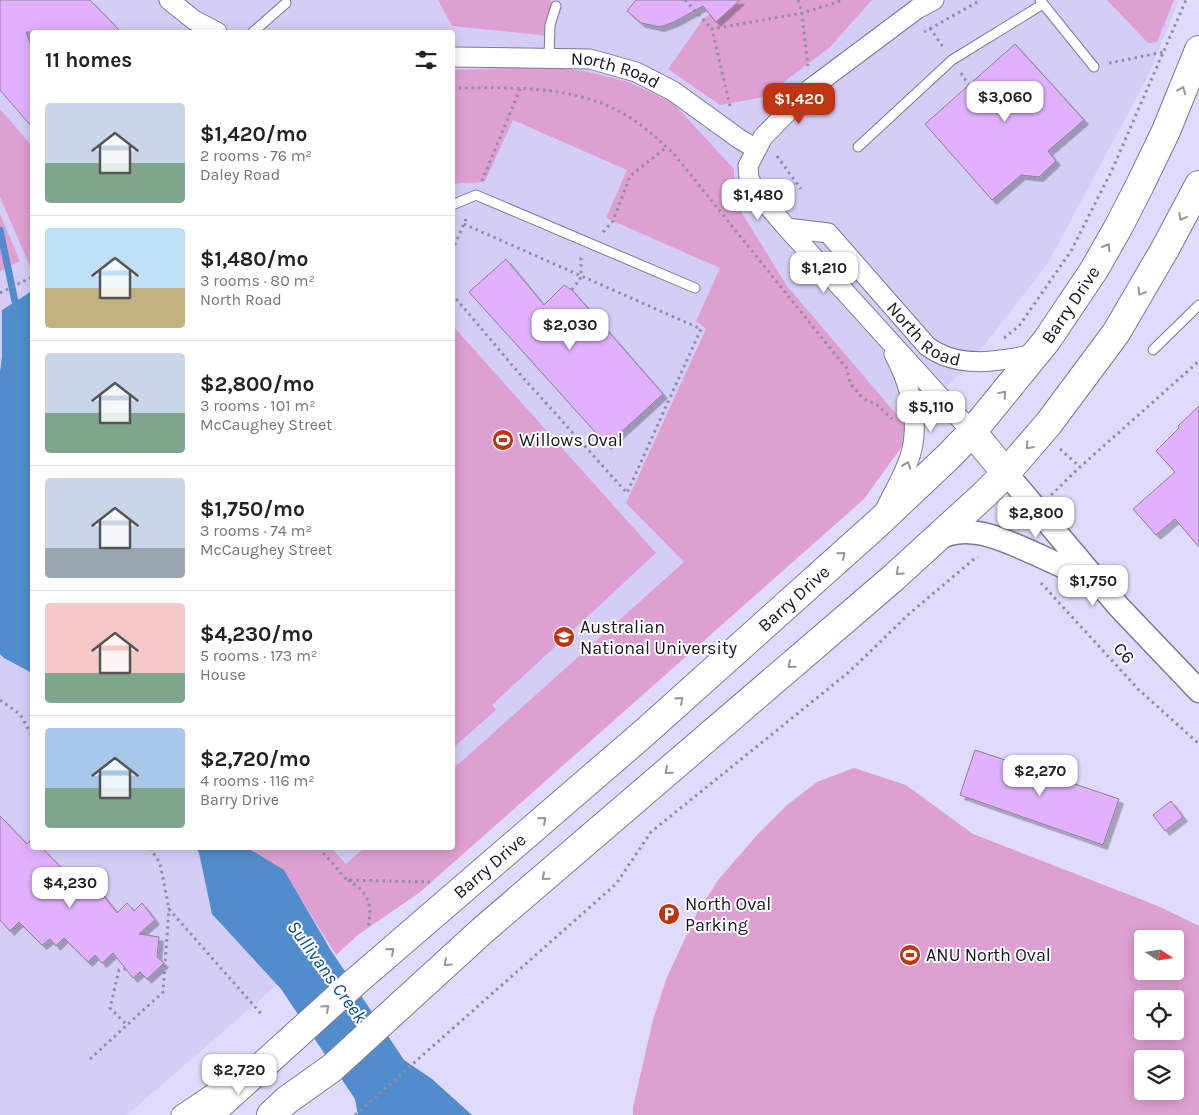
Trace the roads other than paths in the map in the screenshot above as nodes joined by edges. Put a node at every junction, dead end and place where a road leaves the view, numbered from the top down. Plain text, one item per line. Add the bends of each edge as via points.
1 (169, 0) edge
2 (934, 0) edge
3 (1041, 2) edge
4 (286, 3) dead end
5 (556, 6) dead end
6 (213, 30) edge
7 (255, 30) edge
8 (1199, 50) edge
9 (455, 57) edge
10 (549, 58) junction
11 (1094, 67) road end
12 (760, 143) junction
13 (858, 147) dead end
14 (1199, 185) edge
15 (455, 204) edge
16 (787, 228) junction
17 (695, 288) dead end
18 (1199, 305) edge
19 (886, 338) junction
20 (1153, 350) dead end
21 (1036, 354) junction
22 (972, 432) junction
23 (1006, 473) junction
24 (877, 524) junction
25 (936, 540) junction
26 (1096, 582) junction
27 (1199, 691) edge
28 (288, 1041) junction
29 (332, 1068) junction
30 (181, 1115) edge
31 (208, 1115) edge
32 (257, 1115) edge
33 (271, 1115) edge
34 (294, 1115) edge

1 - 6 street
2 - 12 street via 810,89
3 - 11 lane
3 - 13 lane via 952,60
4 - 7 lane
5 - 10 lane via 550,25
21 -> 8 main road, Barry Drive via 1094,270 1119,226 1166,130
9 - 10 street, North Road
10 - 12 street, North Road via 590,59 636,72 673,90 738,138
12 - 16 street, North Road via 748,166 749,178 755,191
14 -> 23 main road via 1116,333 1053,418
15 - 17 lane via 476,195
16 - 19 street, North Road
16 - 21 street, North Road via 828,233 935,352 982,362
18 - 20 lane
19 - 22 street, North Road
24 -> 19 street, North Road via 904,473 914,437 908,386
22 -> 21 main road, Barry Drive
22 - 23 main road
22 - 24 main road, Barry Drive
23 - 25 main road
23 - 26 street
28 -> 24 main road, Barry Drive via 644,732
25 - 26 street via 954,533 986,534
25 -> 29 main road via 483,930
26 - 27 street
28 - 30 street
28 - 31 main road, Barry Drive
29 - 32 main road
29 - 33 main road
29 - 34 main road via 313,1096

